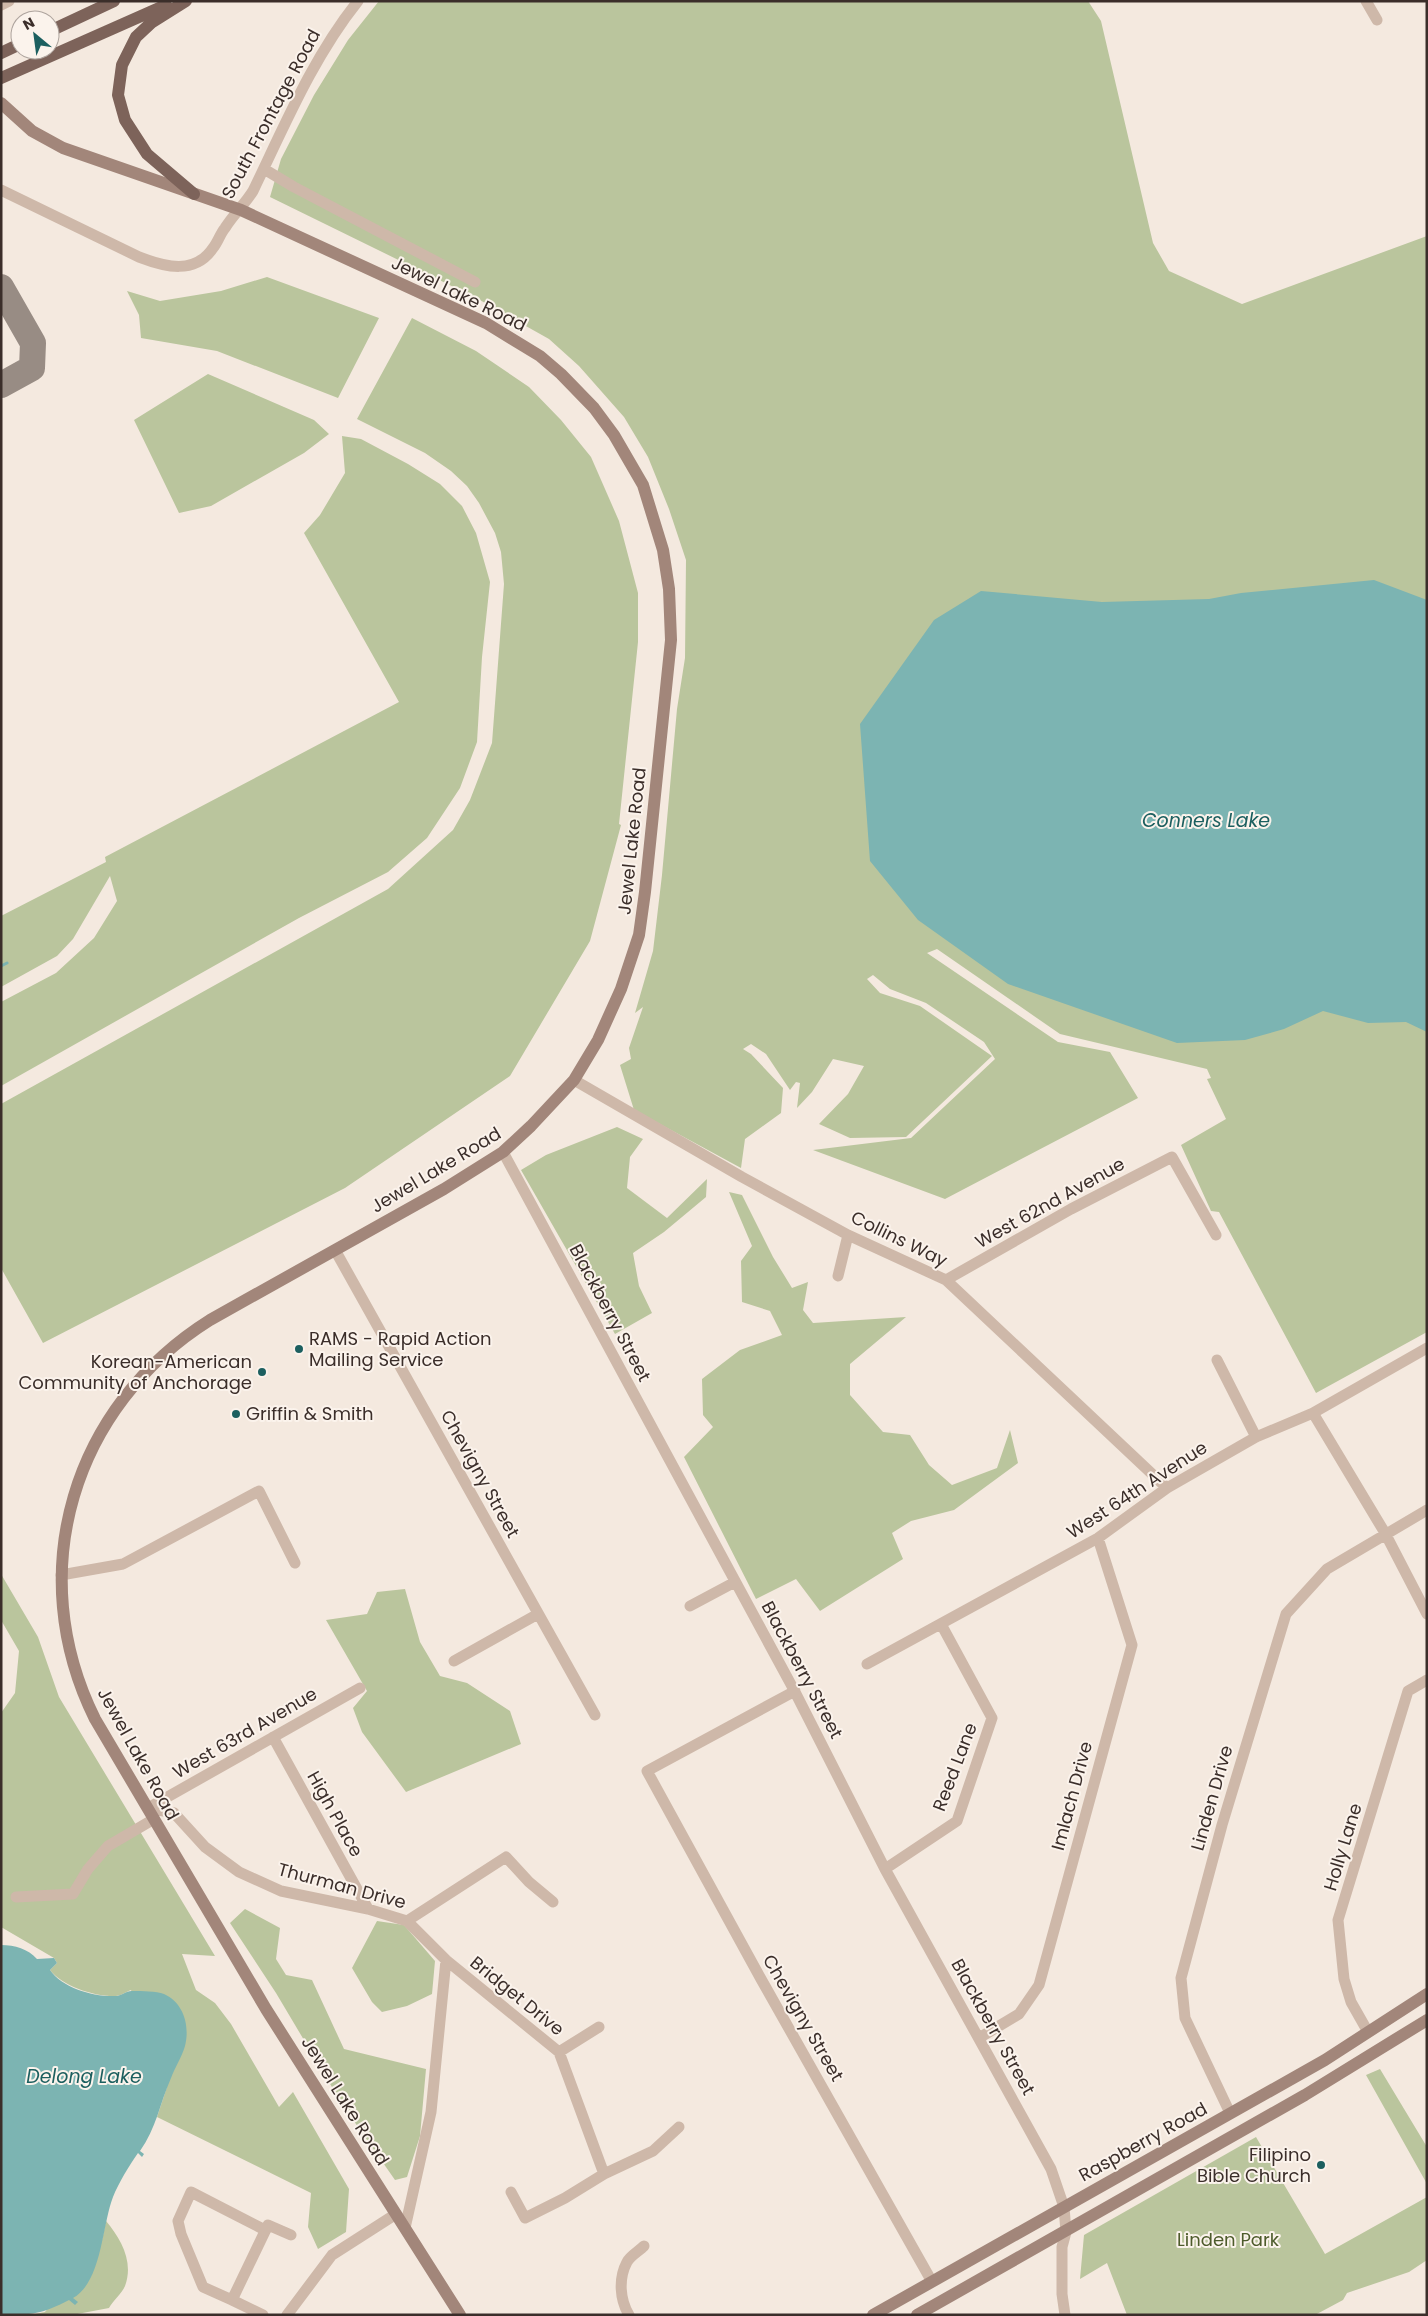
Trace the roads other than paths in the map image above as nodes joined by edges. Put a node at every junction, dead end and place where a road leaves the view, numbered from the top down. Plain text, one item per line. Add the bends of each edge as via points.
1 (9, 1) edge
2 (114, 1) edge
3 (174, 1) edge
4 (186, 1) edge
5 (358, 1) edge
6 (1366, 1) edge
7 (1, 5) edge
8 (1377, 20) dead end
9 (60, 26) edge
10 (1, 78) edge
11 (1, 103) edge
12 (264, 168) junction
13 (1, 190) edge
14 (194, 194) junction
15 (241, 210) junction
16 (475, 282) dead end
17 (574, 1080) junction
18 (503, 1152) junction
19 (848, 1235) junction
20 (1216, 1235) dead end
21 (335, 1250) junction
22 (838, 1276) dead end
23 (946, 1280) junction
24 (1427, 1348) edge
25 (1217, 1360) dead end
26 (1313, 1413) junction
27 (1256, 1437) junction
28 (1166, 1488) junction
29 (1427, 1510) edge
30 (1385, 1533) junction
31 (1098, 1538) junction
32 (295, 1564) dead end
33 (61, 1575) junction
34 (736, 1582) junction
35 (690, 1606) dead end
36 (538, 1614) junction
37 (1427, 1614) edge
38 (941, 1624) junction
39 (454, 1661) dead end
40 (867, 1664) dead end
41 (1427, 1680) edge
42 (360, 1688) dead end
43 (794, 1691) junction
44 (596, 1716) dead end
45 (273, 1737) junction
46 (151, 1813) junction
47 (885, 1869) junction
48 (16, 1897) dead end
49 (552, 1902) dead end
50 (368, 1909) junction
51 (408, 1921) junction
52 (446, 1960) junction
53 (1427, 1994) edge
54 (1427, 2020) edge
55 (599, 2027) dead end
56 (1368, 2032) junction
57 (979, 2038) junction
58 (559, 2052) junction
59 (1230, 2113) junction
60 (679, 2127) dead end
61 (604, 2174) junction
62 (511, 2192) dead end
63 (1064, 2207) junction
64 (396, 2214) junction
65 (405, 2228) junction
66 (265, 2230) junction
67 (1066, 2232) junction
68 (291, 2235) dead end
69 (644, 2246) dead end
70 (932, 2280) junction
71 (232, 2300) junction
72 (1064, 2314) edge
73 (263, 2315) edge
74 (286, 2315) edge
75 (460, 2315) edge
76 (630, 2315) edge
77 (873, 2315) edge
78 (917, 2315) edge

1 - 7 street
2 - 9 main road
3 - 10 main road
4 - 14 main road via 150,23 136,38 122,65 118,95 125,120 147,154
5 - 12 street, South Frontage Road via 332,36
6 - 8 street
11 - 14 main road, Jewel Lake Road via 32,131 63,148
12 - 15 street, South Frontage Road
12 - 16 street
13 - 15 street, South Frontage Road via 162,266 198,263 212,250 227,225
14 - 15 main road, Jewel Lake Road
15 - 17 main road, Jewel Lake Road via 486,323 540,356 594,408 614,435 643,486 663,550 671,640 644,892 639,935 621,989 598,1040
17 - 18 main road, Jewel Lake Road
17 - 19 street, Collins Way
18 - 21 main road, Jewel Lake Road
18 - 34 street, Blackberry Street
19 - 22 street
19 - 23 street, Collins Way
20 - 23 street, West 62nd Avenue via 1172,1157 1071,1209
21 - 33 main road, Jewel Lake Road via 200,1326 164,1354 127,1392 101,1431 78,1482 66,1528
21 - 36 street, Chevigny Street
23 - 28 street, Collins Way
24 - 26 street, West 64th Avenue
25 - 27 street
26 - 27 street, West 64th Avenue
26 - 30 street
27 - 28 street, West 64th Avenue
28 - 31 street, West 64th Avenue
29 - 30 street, Linden Drive
30 - 37 street
30 - 59 street, Linden Drive via 1326,1569 1286,1614 1222,1825 1181,1978 1185,2018
31 - 38 street, West 64th Avenue
31 - 57 street, Imlach Drive via 1132,1645 1039,1985 1019,2014
32 - 33 street via 259,1491 123,1564
33 - 46 main road, Jewel Lake Road via 69,1643 84,1695
34 - 35 street
34 - 43 street, Blackberry Street
36 - 39 street
36 - 44 street, Chevigny Street
38 - 40 street, West 64th Avenue
38 - 47 street, Reed Lane via 992,1718 957,1821
41 - 56 street, Holly Lane via 1408,1691 1338,1920 1344,1980 1351,2002
42 - 45 street, West 63rd Avenue
43 - 47 street, Blackberry Street
43 - 70 street, Chevigny Street via 647,1772
45 - 46 street, West 63rd Avenue
45 - 50 street, High Place
46 - 48 street, West 63rd Avenue via 108,1846 88,1869 73,1894
46 - 50 street, Thurman Drive via 174,1813 205,1847 239,1872 281,1891
46 - 64 main road, Jewel Lake Road via 266,2009
47 - 57 street, Blackberry Street
49 - 51 street via 506,1857
50 - 51 street, Thurman Drive
51 - 52 street, Thurman Drive
52 - 58 street, Bridget Drive
52 - 65 street via 431,2112
53 - 56 main road, Raspberry Road
54 - 67 main road via 1305,2095
55 - 58 street
56 - 59 main road, Raspberry Road
57 - 63 street, Blackberry Street via 1051,2169
58 - 61 street, Bridget Drive
59 - 63 main road, Raspberry Road
60 - 61 street via 653,2151
61 - 62 street via 524,2218
63 - 67 street, Blackberry Street
63 - 70 main road, Raspberry Road
64 - 65 main road, Jewel Lake Road
64 - 74 street via 332,2254
65 - 75 main road, Jewel Lake Road
66 - 68 street via 268,2225
66 - 71 street
66 - 71 street via 191,2192 178,2221 181,2234 203,2287
67 - 72 street, Blackberry Street via 1062,2247
67 - 78 main road
69 - 76 street via 627,2261 621,2280 622,2304
70 - 77 main road, Raspberry Road
71 - 73 street

